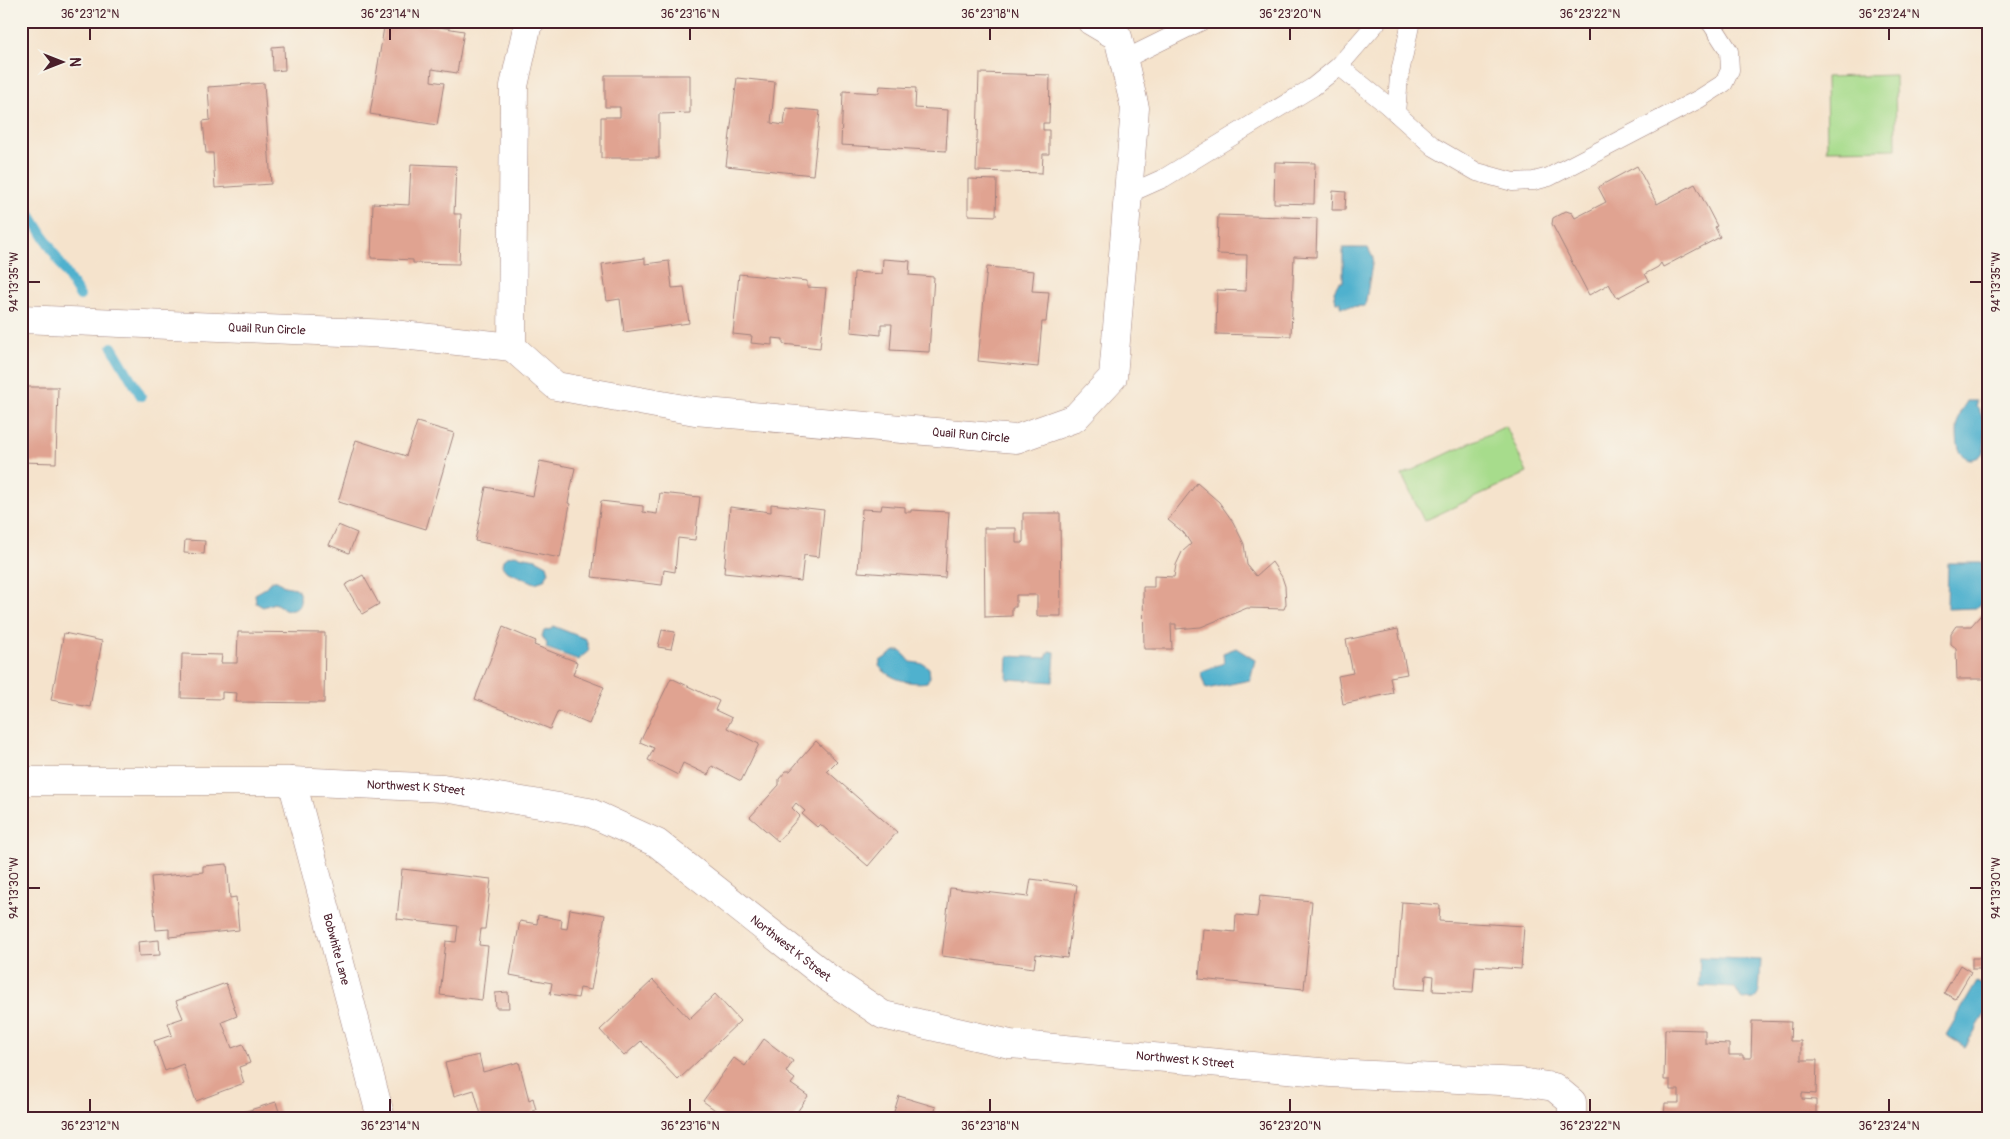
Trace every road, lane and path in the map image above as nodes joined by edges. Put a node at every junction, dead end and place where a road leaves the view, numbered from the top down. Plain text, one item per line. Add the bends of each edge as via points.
1 (531, 21) edge
2 (1091, 21) edge
3 (1202, 21) edge
4 (1378, 21) edge
5 (1412, 21) edge
6 (1708, 21) edge
7 (1123, 60) junction
8 (1340, 66) junction
9 (1396, 113) junction
10 (1128, 194) junction
11 (21, 319) edge
12 (512, 347) junction
13 (21, 781) edge
14 (292, 781) junction
15 (1572, 1110) edge
16 (381, 1118) edge

1 - 12 street via 514,86
2 - 7 street, Quail Run Circle via 1118,37
3 - 7 lane
4 - 8 lane
5 - 9 lane via 1399,77
6 - 9 lane via 1729,52 1730,70 1724,83 1549,177 1513,182 1477,172 1434,148
7 - 10 street, Quail Run Circle via 1135,108
8 - 9 lane
8 - 10 lane via 1234,137 1164,178
10 - 12 street, Quail Run Circle via 1113,378 1075,418 1016,439 695,411 556,386
11 - 12 street, Quail Run Circle via 393,334
13 - 14 street, Northwest K Street
14 - 15 street, Northwest K Street via 442,788 589,812 657,843 827,977 883,1015 1010,1044 1331,1072 1554,1086
14 - 16 street, Bobwhite Lane

